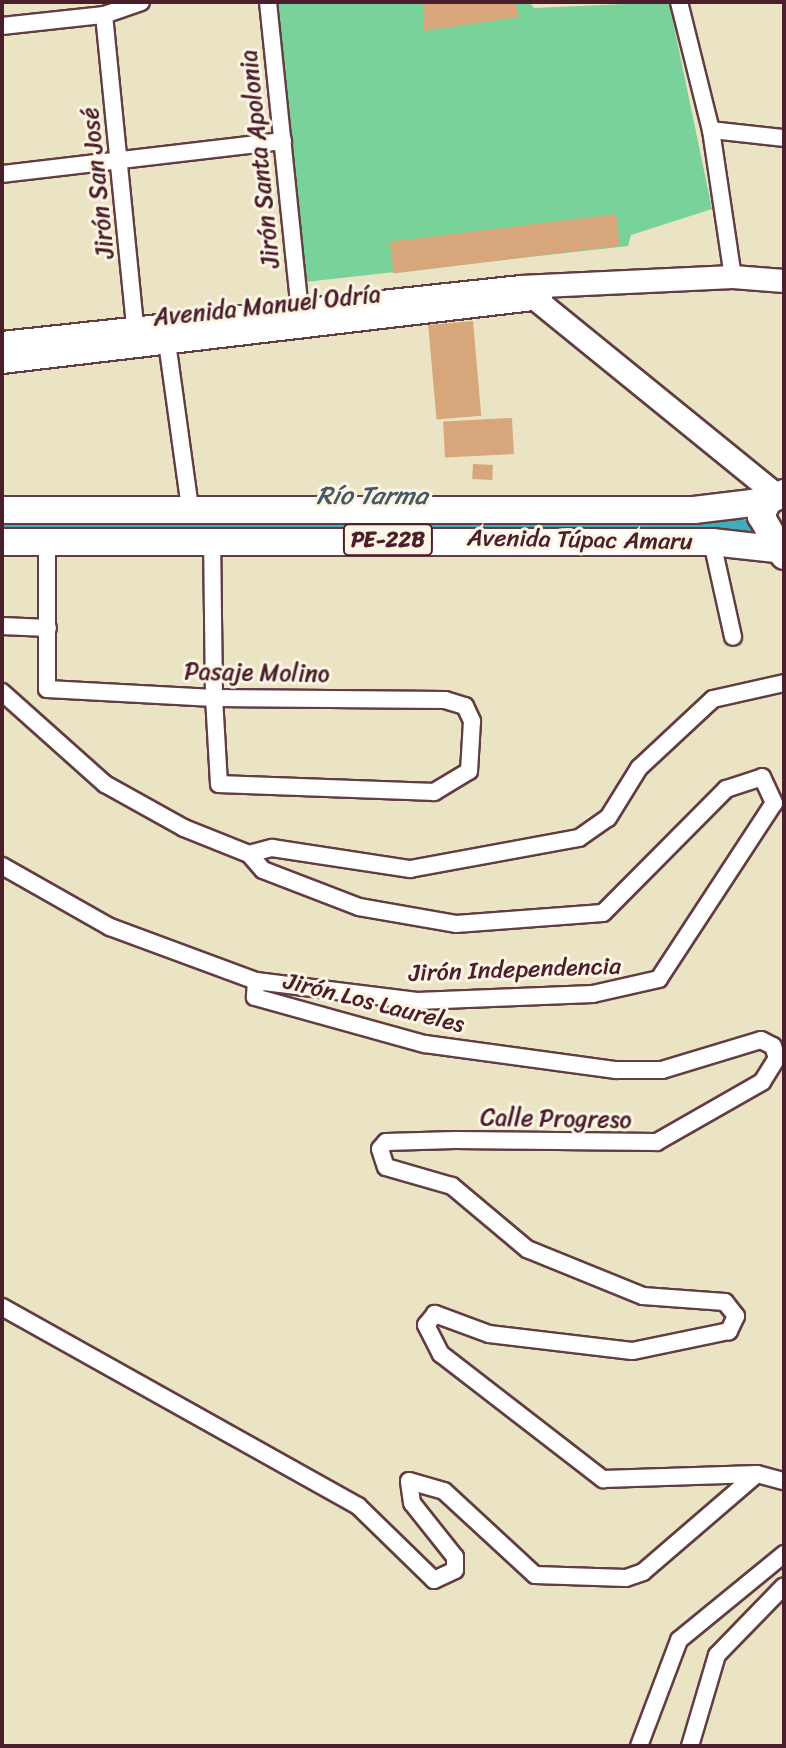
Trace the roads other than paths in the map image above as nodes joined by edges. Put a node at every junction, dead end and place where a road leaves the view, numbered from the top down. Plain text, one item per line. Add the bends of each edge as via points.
1 (141, 2) edge
2 (268, 2) edge
3 (679, 2) edge
4 (104, 15) junction
5 (2, 26) edge
6 (711, 130) junction
7 (784, 138) edge
8 (283, 141) junction
9 (121, 164) junction
10 (2, 174) edge
11 (733, 277) junction
12 (784, 281) edge
13 (529, 293) junction
14 (300, 311) junction
15 (370, 312) junction
16 (166, 335) junction
17 (136, 337) junction
18 (2, 343) edge
19 (2, 362) edge
20 (776, 496) edge
21 (190, 508) junction
22 (2, 510) edge
23 (2, 542) edge
24 (212, 542) junction
25 (712, 542) junction
26 (47, 543) junction
27 (779, 552) edge
28 (2, 626) edge
29 (48, 628) junction
30 (733, 637) dead end
31 (784, 683) edge
32 (2, 692) edge
33 (214, 698) junction
34 (249, 854) junction
35 (2, 866) edge
36 (256, 981) junction
37 (773, 1046) joint
38 (2, 1307) edge
39 (757, 1474) junction
40 (784, 1481) edge
41 (784, 1554) edge
42 (784, 1586) edge
43 (639, 1746) edge
44 (690, 1746) edge

1 - 4 street
2 - 8 street, Jirón Santa Apolonia
3 - 6 street
4 - 5 street
4 - 9 street, Jirón San José
6 - 7 street
6 - 11 street
8 - 9 street
8 - 14 street, Jirón Santa Apolonia
9 - 10 street
9 - 17 street, Jirón San José
11 - 12 main road, Avenida Manuel Odría
11 - 13 main road, Avenida Manuel Odría
13 - 15 main road, Avenida Manuel Odría
13 - 20 main road
14 - 15 main road, Avenida Manuel Odría
14 - 16 main road, Avenida Manuel Odría
15 - 16 main road, Avenida Manuel Odría
16 - 17 main road, Avenida Manuel Odría
16 - 21 street
17 - 18 main road, Avenida Manuel Odría
17 - 19 main road, Avenida Manuel Odría
20 - 21 highway, PE-22B via 694,510
20 - 27 highway, PE-22B via 763,528
21 - 22 highway, PE-22B
23 - 26 highway, Avenida Túpac Amaru / PE-22B
24 - 25 highway, Avenida Túpac Amaru / PE-22B
24 - 26 highway, Avenida Túpac Amaru / PE-22B
24 - 33 street
25 - 27 highway, Avenida Túpac Amaru / PE-22B
25 - 30 street
26 - 29 street
28 - 29 street
29 - 33 street, Pasaje Molino via 47,689
31 - 34 street via 702,706 639,768 608,818 579,838 410,869 272,848
32 - 34 street via 105,784 184,828
33 - 33 street, Pasaje Molino via 219,784 434,792 469,771 472,721 465,706 445,700
34 - 36 street, Jirón Independencia via 263,870 393,915 456,924 591,917 616,908 688,821 726,789 762,777 774,803 659,979 636,989 417,1001
35 - 36 street, Jirón Los Laureles via 110,927
36 - 37 street, Jirón Los Laureles via 255,997 265,1001 425,1044 616,1070 662,1070 761,1040
37 - 39 street, Calle Progreso via 777,1058 762,1082 657,1142 386,1142 380,1149 386,1167 452,1186 527,1249 643,1296 725,1302 736,1316 729,1331 632,1351 489,1334 435,1314 426,1325 441,1354 603,1479
38 - 39 street via 109,1370 204,1414 358,1506 434,1580 455,1570 455,1557 405,1489 418,1478 482,1522 535,1575 626,1578 643,1572
39 - 40 street
41 - 43 street via 679,1640
42 - 44 street via 717,1655

